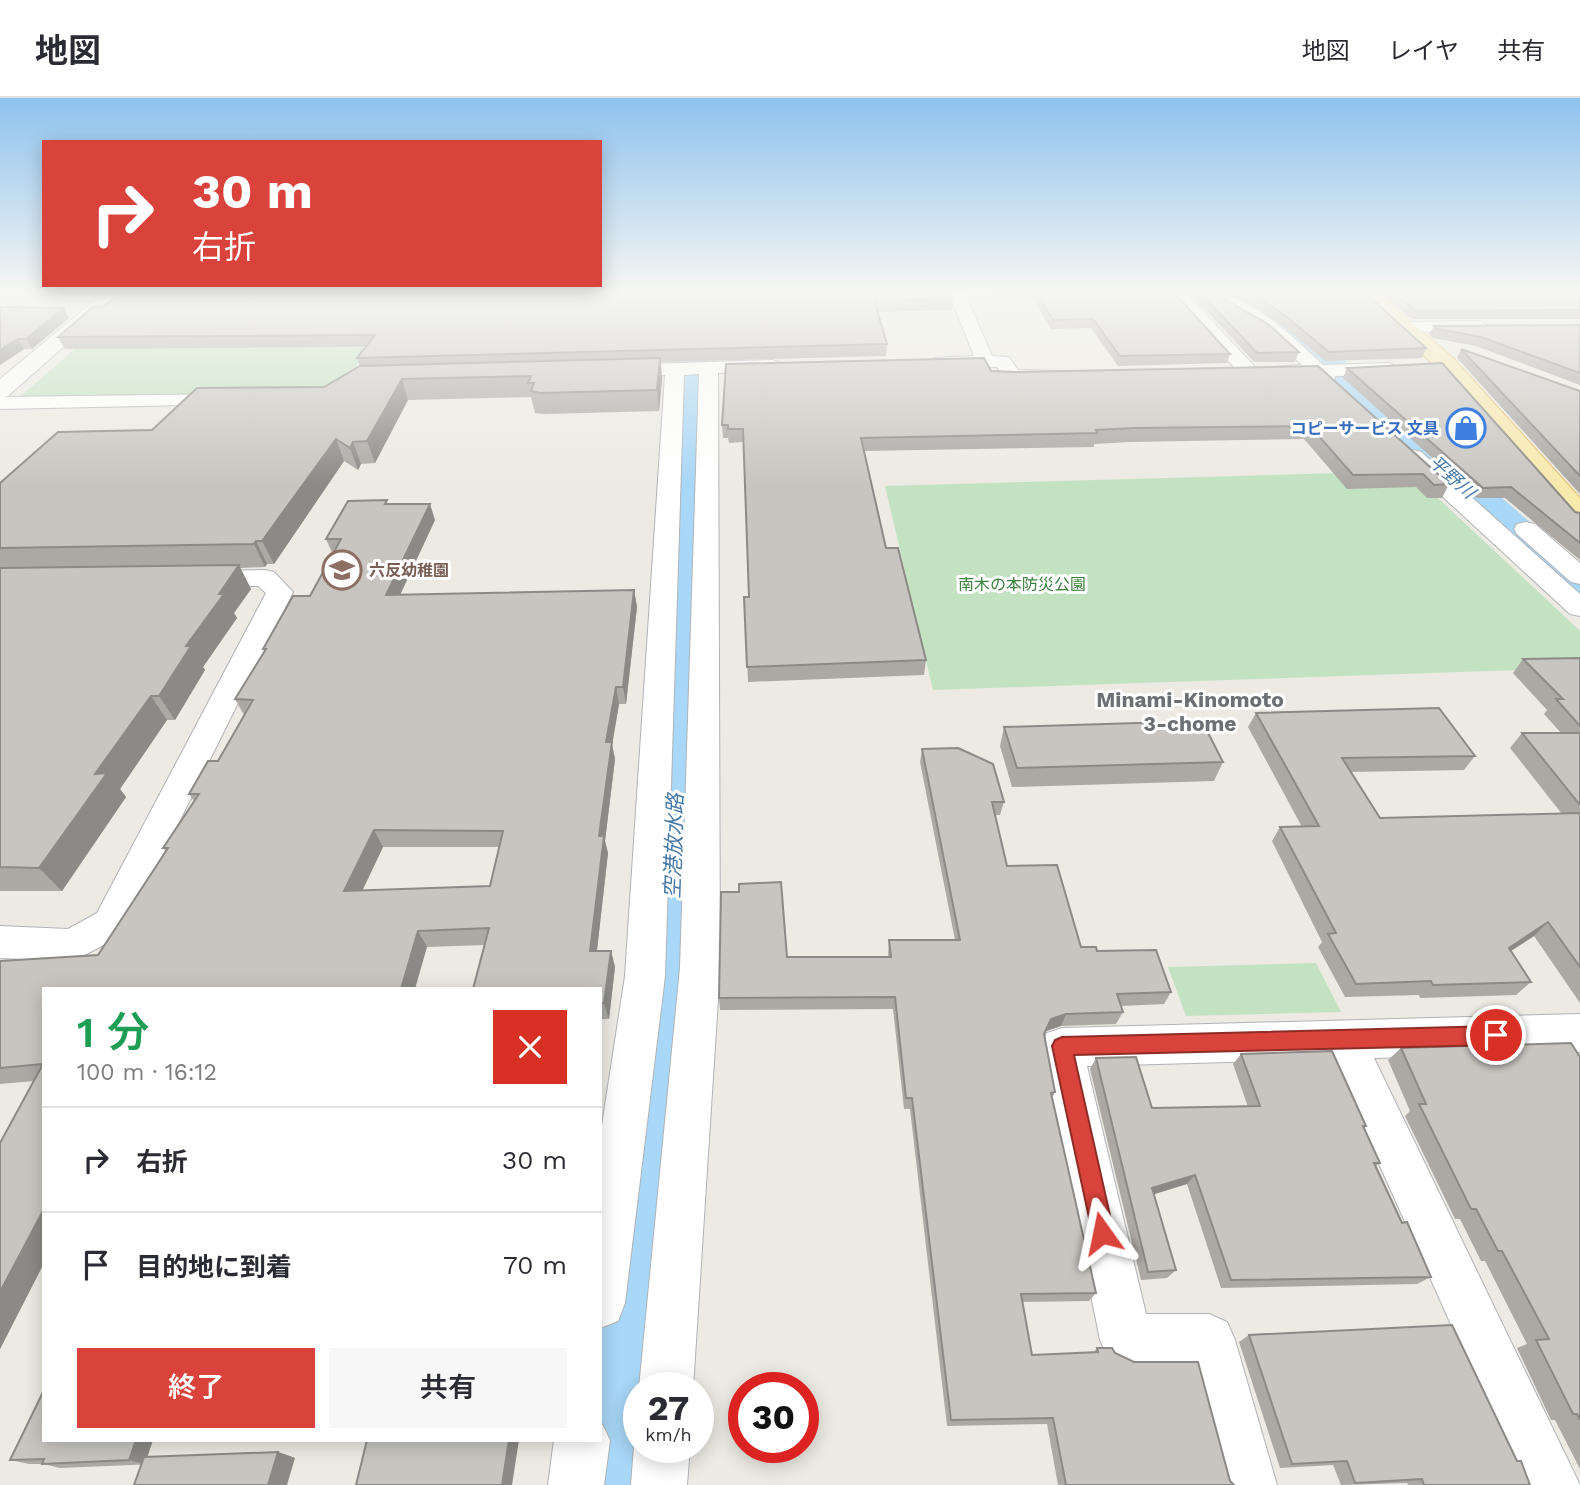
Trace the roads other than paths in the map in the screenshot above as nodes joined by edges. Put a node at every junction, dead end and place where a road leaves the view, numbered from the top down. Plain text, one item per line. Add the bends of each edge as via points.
1 (41, 356) edge
2 (983, 356) edge
3 (1234, 356) edge
4 (1303, 356) edge
5 (1323, 356) edge
6 (1416, 356) edge
7 (1417, 360) junction
8 (985, 361) junction
9 (925, 363) edge
10 (791, 365) edge
11 (692, 369) junction
12 (1319, 370) junction
13 (594, 372) edge
14 (1227, 372) edge
15 (1249, 372) junction
16 (1075, 375) edge
17 (1341, 376) junction
18 (1364, 388) edge
19 (0, 391) edge
20 (251, 400) edge
21 (0, 403) edge
22 (1425, 441) edge
23 (1399, 444) edge
24 (1446, 459) edge
25 (1508, 513) dead end
26 (1580, 515) edge
27 (1580, 576) edge
28 (167, 579) edge
29 (1580, 608) edge
30 (0, 942) edge
31 (1577, 1037) edge
32 (1344, 1039) junction
33 (602, 1288) edge
34 (667, 1372) edge
35 (582, 1442) edge
36 (661, 1463) edge
37 (576, 1485) edge
38 (659, 1485) edge
39 (1249, 1485) edge
40 (1552, 1485) edge

1 - 19 street
2 - 8 street
3 - 15 street
4 - 12 street
5 - 17 street
6 - 7 main road
7 - 17 street
7 - 26 main road via 1452,356
8 - 9 street
8 - 16 street via 1002,361 1013,376
10 - 11 street
11 - 13 street
11 - 33 street via 645,976
11 - 34 street via 700,968
12 - 15 street
12 - 17 street
14 - 15 street
17 - 18 street
20 - 21 street
22 - 24 street
23 - 29 street
25 - 27 street
28 - 30 street via 265,579 280,592 110,924 73,945
31 - 32 street
32 - 39 street via 1062,1046 1126,1340 1209,1340
32 - 40 street
35 - 37 street
36 - 38 street

